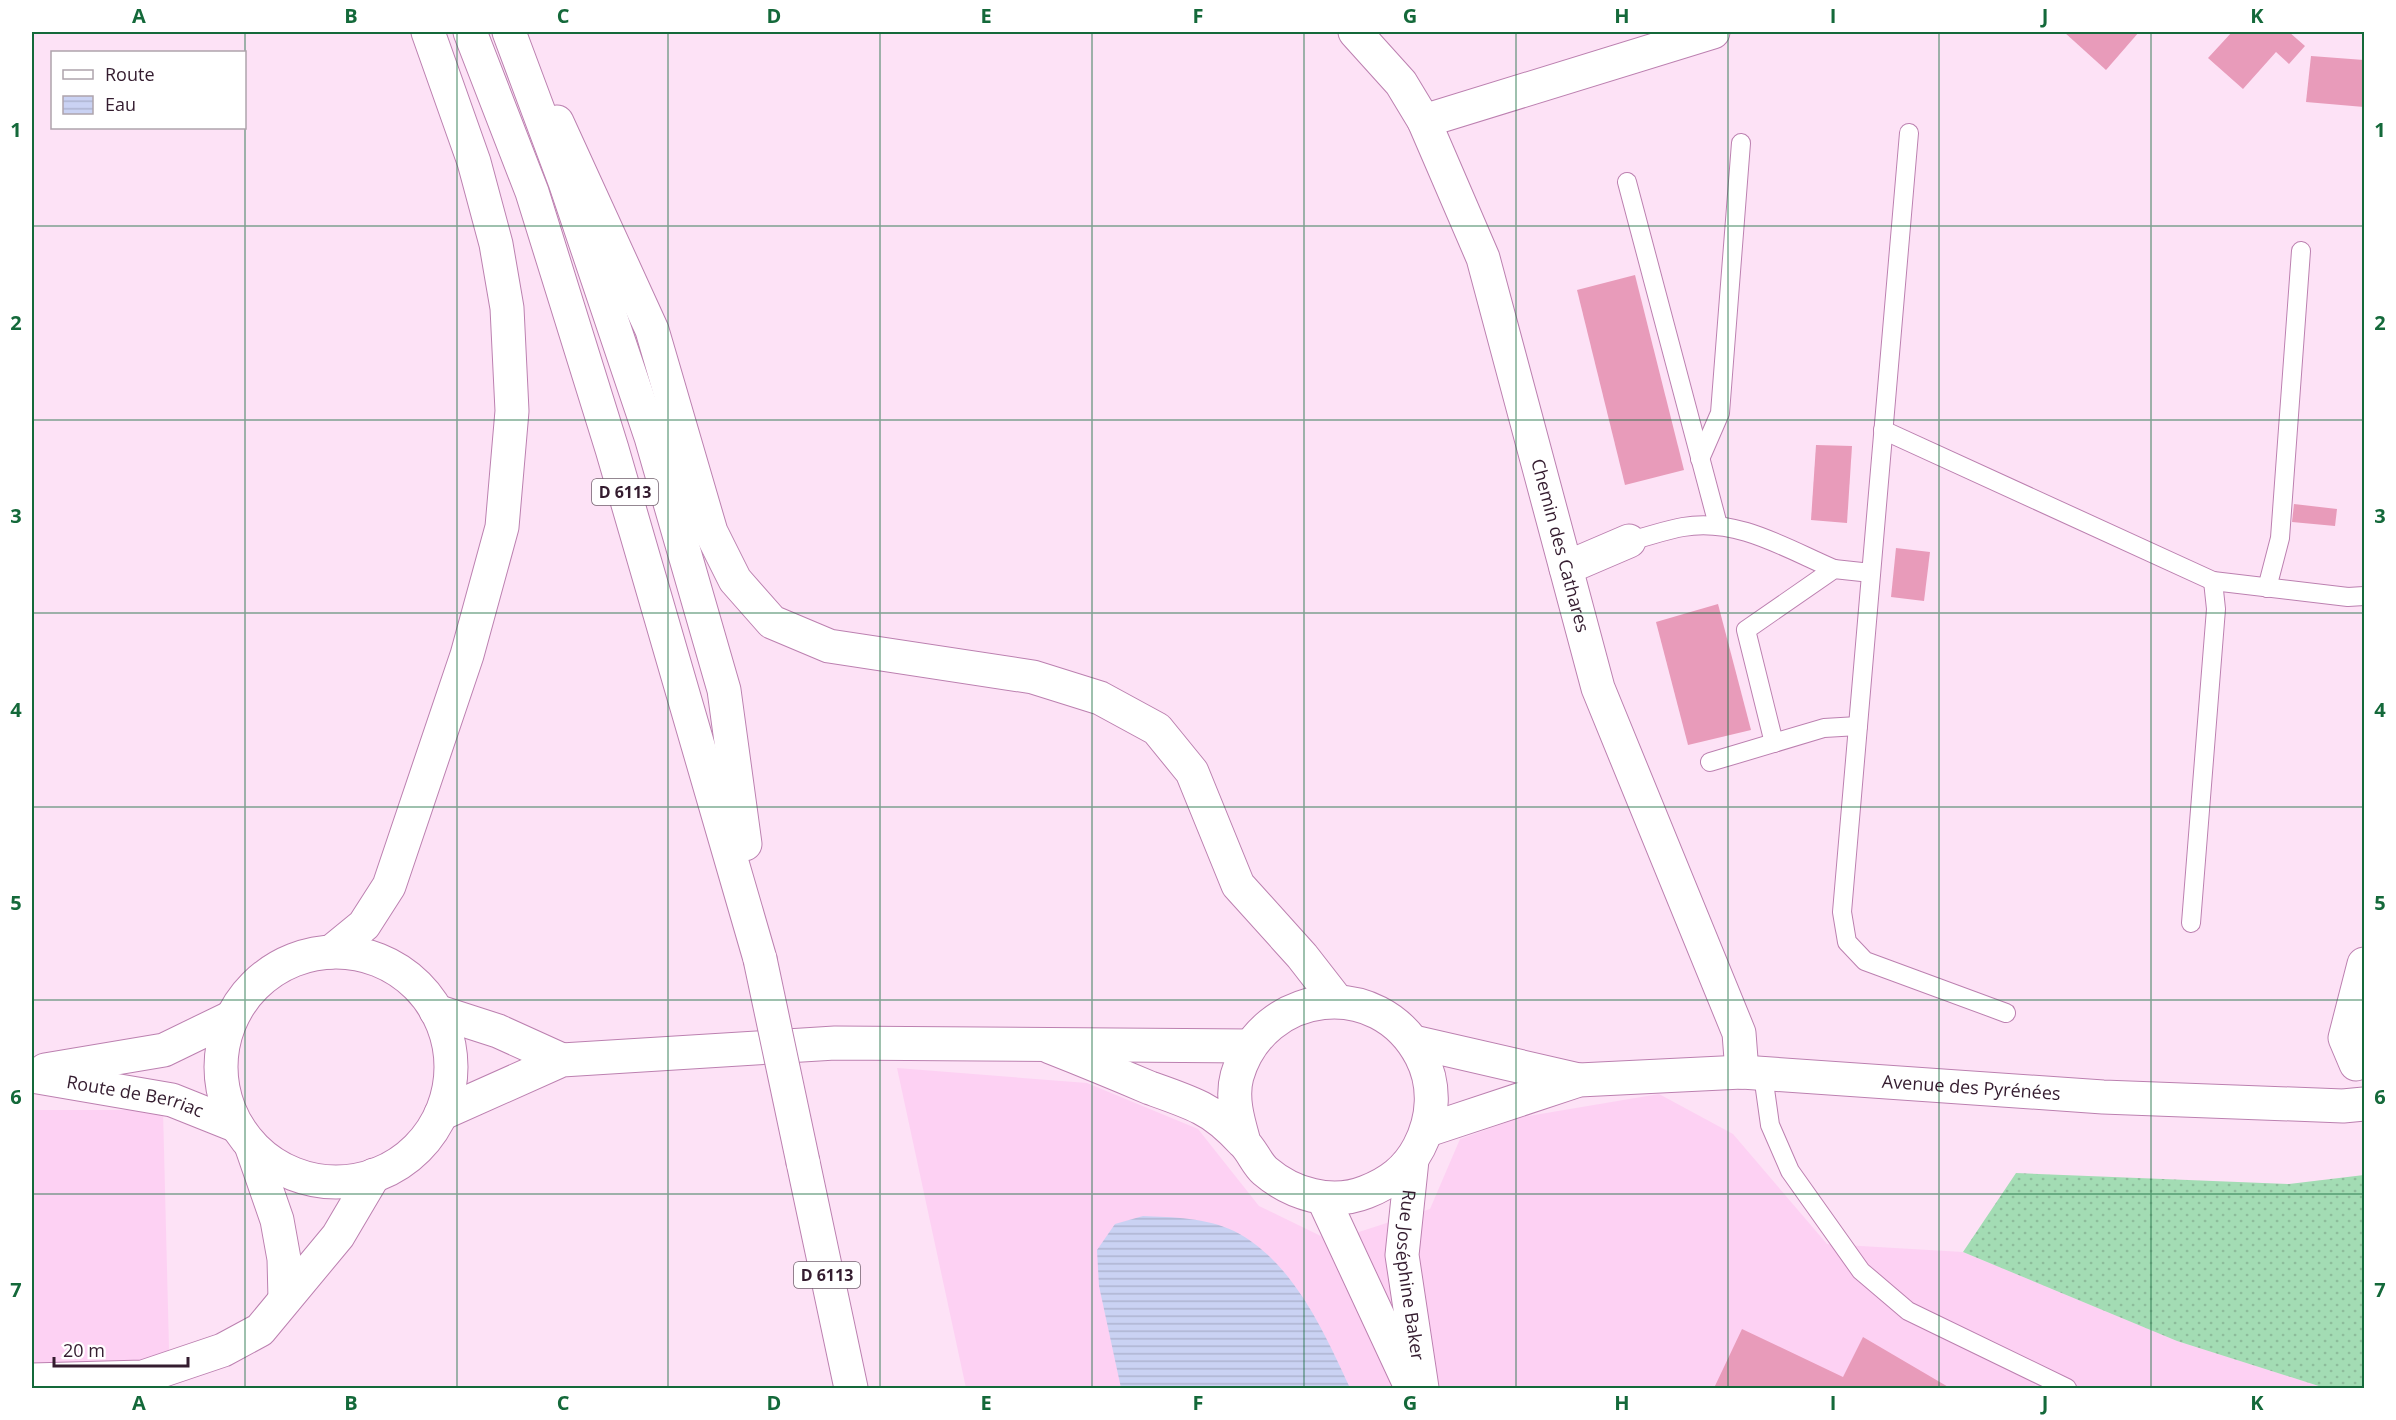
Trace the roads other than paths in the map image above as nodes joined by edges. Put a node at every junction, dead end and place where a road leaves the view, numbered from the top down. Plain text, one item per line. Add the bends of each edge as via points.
1 (428, 32) edge
2 (470, 32) edge
3 (509, 32) edge
4 (516, 32) edge
5 (1355, 32) edge
6 (1707, 32) edge
7 (1713, 32) edge
8 (1424, 121) junction
9 (1909, 133) dead end
10 (1741, 143) dead end
11 (1627, 182) dead end
12 (2301, 251) dead end
13 (1883, 430) junction
14 (1700, 459) junction
15 (1718, 525) junction
16 (1629, 541) joint
17 (1566, 568) junction
18 (1834, 569) junction
19 (1871, 573) junction
20 (2213, 581) junction
21 (2267, 588) junction
22 (2364, 596) edge
23 (1858, 726) junction
24 (1774, 743) junction
25 (1710, 762) dead end
26 (2191, 923) dead end
27 (331, 952) junction
28 (760, 959) junction
29 (2364, 964) edge
30 (1337, 1001) junction
31 (436, 1011) junction
32 (2006, 1013) dead end
33 (232, 1017) junction
34 (1414, 1042) junction
35 (1250, 1046) junction
36 (1050, 1047) junction
37 (562, 1060) junction
38 (2360, 1062) edge
39 (1752, 1073) junction
40 (32, 1074) edge
41 (1579, 1080) junction
42 (2354, 1105) edge
43 (441, 1114) junction
44 (1428, 1131) junction
45 (244, 1135) junction
46 (1244, 1142) junction
47 (1412, 1161) junction
48 (374, 1175) junction
49 (1323, 1198) junction
50 (285, 1299) junction
51 (32, 1380) edge
52 (851, 1389) edge
53 (1411, 1389) edge
54 (1422, 1389) edge
55 (2067, 1389) edge

1 - 27 main road via 474,162 496,244 507,308 512,411 502,527 467,654 389,885 364,926
2 - 28 main road, D 6113 via 532,192 612,449
3 - 28 main road, D 6113 via 565,182 651,437 724,690
4 - 30 main road via 652,330 711,532 735,580 772,622 829,646 1033,677 1100,698 1157,729 1192,772 1238,885
5 - 8 main road, Chemin des Cathares via 1401,83
6 - 7 main road
6 - 8 main road
8 - 17 main road, Chemin des Cathares via 1483,258
9 - 13 lane
10 - 14 lane via 1720,413
11 - 14 lane
12 - 21 lane via 2280,538
13 - 19 lane
13 - 20 lane
14 - 15 lane
15 - 16 lane via 1684,527
15 - 18 lane via 1757,535
16 - 17 main road
17 - 39 main road, Chemin des Cathares via 1598,687
18 - 19 lane
18 - 24 lane via 1746,630
19 - 23 lane
20 - 21 lane
20 - 26 lane via 2216,609
21 - 22 lane
23 - 24 lane via 1824,728
23 - 32 lane via 1842,912 1848,942 1865,961
24 - 25 lane
27 - 31 main road via 363,955 392,966 417,986
27 - 33 main road via 291,961 272,970 242,999
28 - 52 main road, D 6113, bridge
29 - 38 main road via 2345,1038
30 - 34 main road via 1366,1006 1393,1021
30 - 35 main road via 1303,1005 1274,1021
31 - 37 main road via 498,1031
31 - 43 main road via 449,1044 450,1079
33 - 40 main road, Route de Berriac via 164,1050
33 - 45 main road via 221,1053 223,1091
34 - 41 main road, Avenue des Pyrénées
34 - 44 main road via 1428,1068 1433,1097
35 - 36 main road
35 - 46 main road via 1237,1077 1235,1110
36 - 37 main road via 835,1043
36 - 46 main road via 1202,1108
37 - 43 main road
38 - 42 main road
39 - 41 main road, Avenue des Pyrénées
39 - 42 main road, Avenue des Pyrénées via 2103,1097
39 - 55 lane via 1790,1171 1861,1271 1908,1311
40 - 45 main road, Route de Berriac via 172,1100
41 - 44 main road, Avenue des Pyrénées
43 - 48 main road via 414,1151
44 - 47 main road
45 - 48 main road, Route de Berriac via 287,1171 308,1178 330,1182
45 - 50 main road via 277,1221 284,1259
46 - 49 main road via 1263,1170 1281,1183
47 - 49 main road via 1388,1183 1356,1196
47 - 54 main road, Rue Joséphine Baker via 1402,1255
48 - 50 main road via 338,1236
49 - 53 main road, Rue Joséphine Baker
50 - 51 main road via 260,1330 223,1350 143,1377

